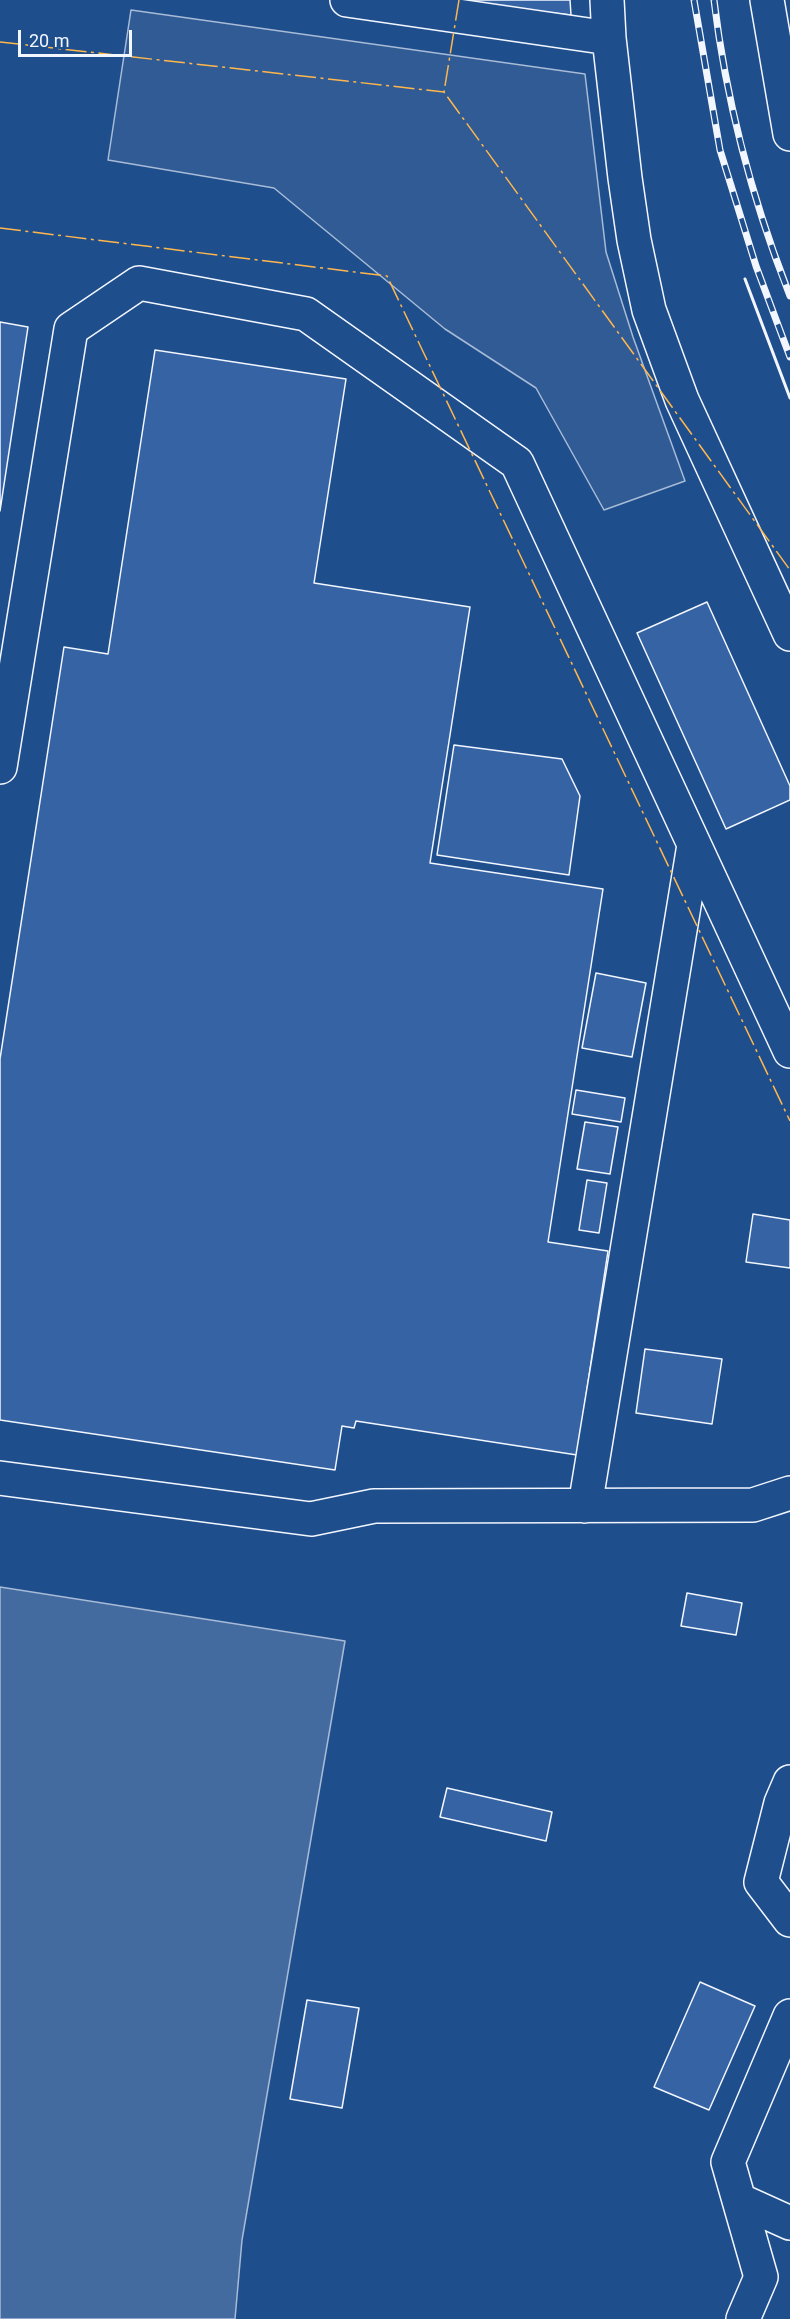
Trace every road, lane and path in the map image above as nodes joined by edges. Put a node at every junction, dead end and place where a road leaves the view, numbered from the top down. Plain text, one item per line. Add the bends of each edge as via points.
1 (347, 0) edge
2 (607, 0) edge
3 (767, 0) edge
4 (609, 38) junction
5 (790, 134) edge
6 (790, 634) edge
7 (0, 767) edge
8 (694, 845) junction
9 (790, 1051) edge
10 (0, 1478) edge
11 (790, 1493) edge
12 (585, 1506) junction
13 (790, 1782) edge
14 (790, 1920) edge
15 (790, 2016) edge
16 (739, 2200) junction
17 (790, 2223) edge
18 (743, 2319) edge

1 - 4 street
2 - 4 street
3 - 5 street
4 - 6 street via 634,240 649,310 682,400
7 - 8 street via 72,329 139,283 306,314 517,463
8 - 9 street
8 - 12 street
10 - 12 street via 311,1519 374,1506
11 - 12 street via 753,1505
13 - 14 street via 761,1882
15 - 16 street via 728,2162
16 - 17 street
16 - 18 street via 761,2277

